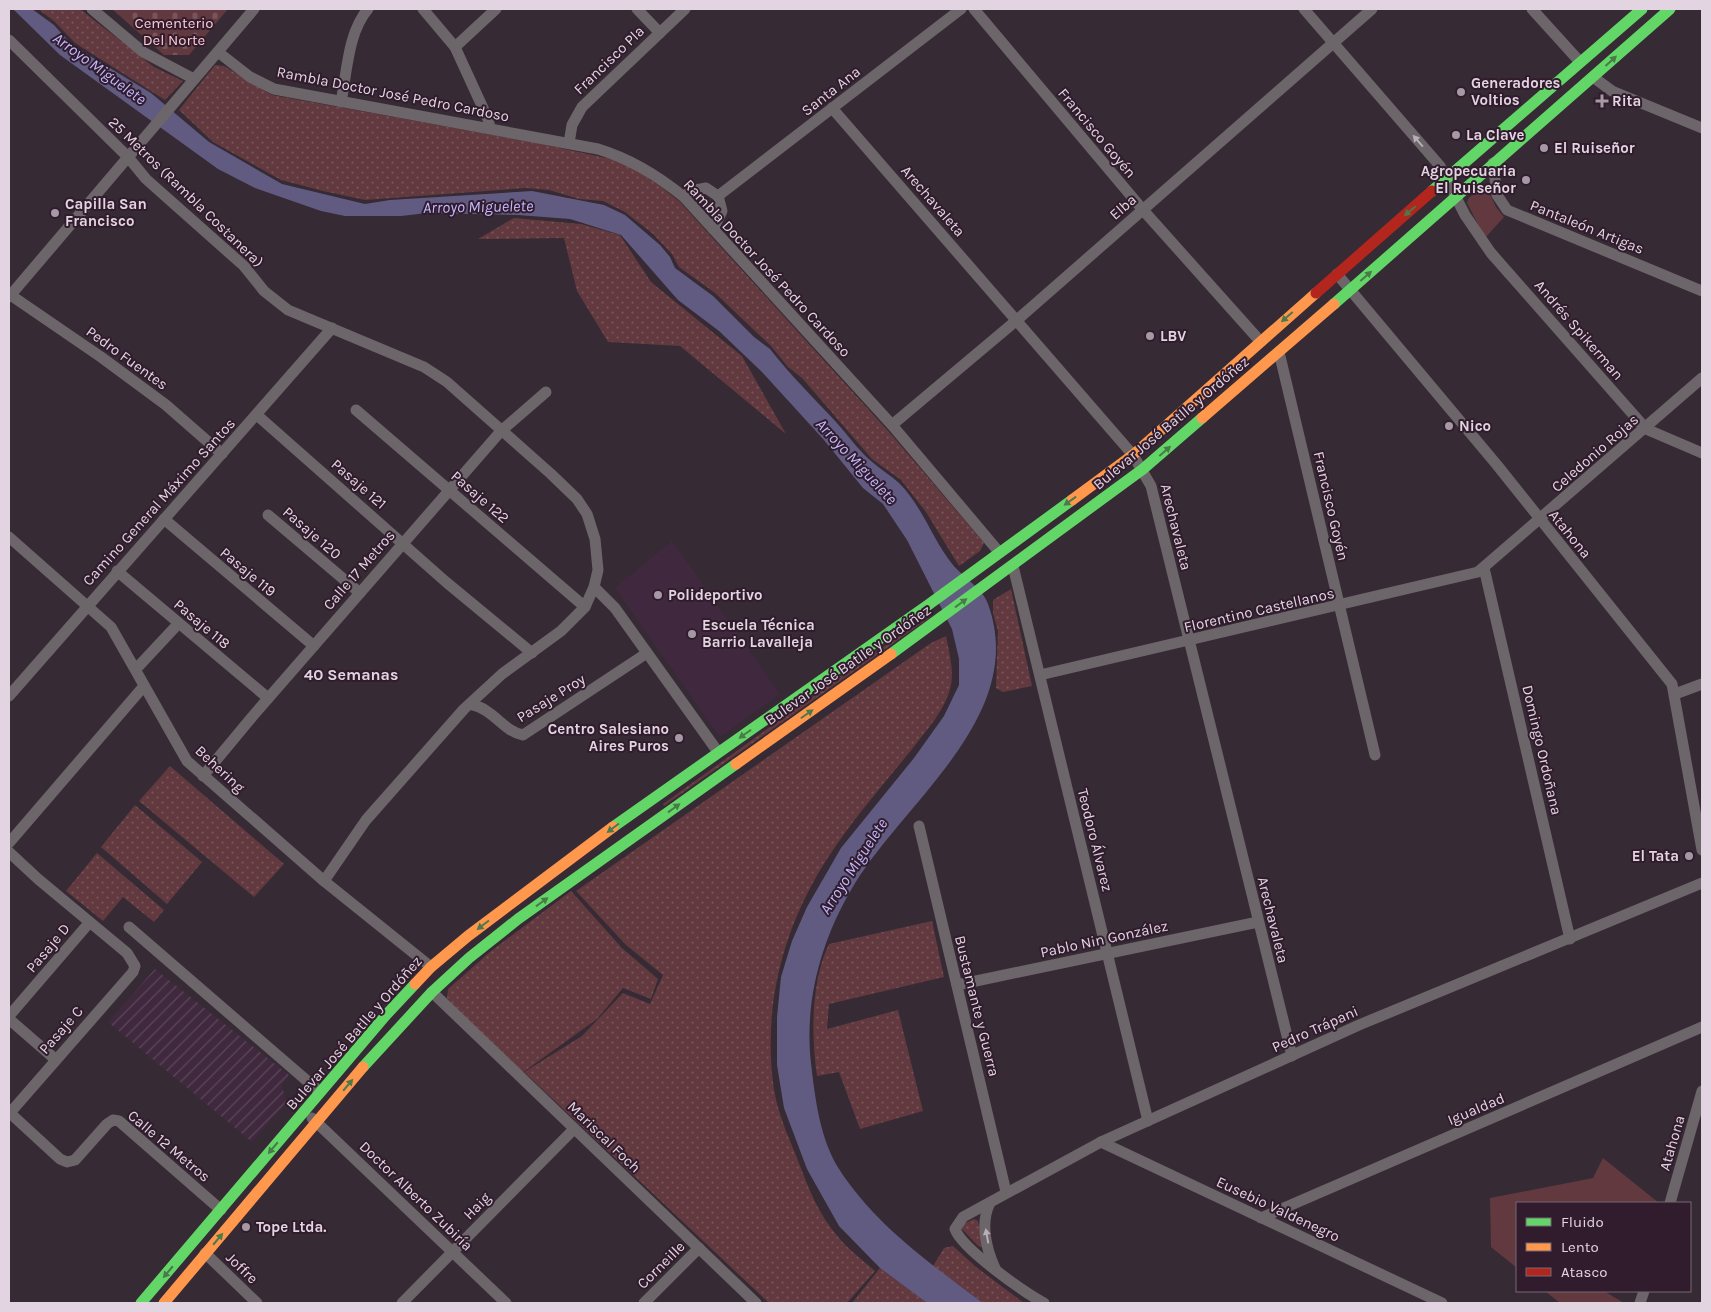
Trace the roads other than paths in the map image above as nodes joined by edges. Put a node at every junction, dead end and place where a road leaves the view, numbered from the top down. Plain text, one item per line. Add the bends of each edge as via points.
1 (92, 9) edge
2 (254, 9) edge
3 (368, 9) edge
4 (423, 9) edge
5 (496, 9) edge
6 (637, 9) edge
7 (685, 9) edge
8 (961, 9) edge
9 (974, 9) edge
10 (1304, 9) edge
11 (1372, 9) edge
12 (1532, 9) edge
13 (1642, 9) edge
14 (1670, 9) edge
15 (660, 33) junction
16 (9, 40) edge
17 (1333, 43) junction
18 (455, 47) junction
19 (218, 52) junction
20 (1580, 62) junction
21 (1593, 77) junction
22 (194, 79) junction
23 (341, 102) junction
24 (832, 108) junction
25 (490, 128) junction
26 (1702, 128) edge
27 (569, 143) junction
28 (128, 157) junction
29 (1493, 163) junction
30 (1448, 180) junction
31 (718, 196) junction
32 (684, 197) junction
33 (1457, 198) junction
34 (1143, 210) junction
35 (712, 229) junction
36 (1336, 274) junction
37 (1350, 290) junction
38 (1702, 291) edge
39 (9, 296) edge
40 (1017, 320) junction
41 (332, 328) junction
42 (1260, 342) junction
43 (1279, 352) junction
44 (1702, 378) edge
45 (546, 392) dead end
46 (356, 410) dead end
47 (257, 415) junction
48 (892, 425) junction
49 (1646, 429) junction
50 (501, 431) junction
51 (1702, 453) edge
52 (222, 454) junction
53 (1133, 455) junction
54 (1143, 469) junction
55 (449, 491) junction
56 (268, 515) dead end
57 (164, 519) junction
58 (1540, 521) junction
59 (9, 537) edge
60 (403, 543) junction
61 (1000, 552) junction
62 (1013, 566) junction
63 (1484, 568) junction
64 (117, 571) junction
65 (594, 587) junction
66 (360, 593) junction
67 (86, 606) junction
68 (1339, 606) junction
69 (585, 607) junction
70 (178, 624) junction
71 (1188, 642) junction
72 (314, 646) junction
73 (532, 653) junction
74 (647, 653) junction
75 (136, 669) junction
76 (1040, 675) junction
77 (1702, 684) edge
78 (144, 686) junction
79 (484, 690) junction
80 (1674, 694) junction
81 (9, 696) edge
82 (268, 698) junction
83 (470, 704) junction
84 (489, 711) junction
85 (718, 752) junction
86 (1375, 755) dead end
87 (203, 776) junction
88 (647, 802) junction
89 (659, 819) junction
90 (919, 826) dead end
91 (9, 843) edge
92 (1702, 850) edge
93 (9, 852) edge
94 (324, 881) junction
95 (1702, 883) edge
96 (89, 922) junction
97 (1258, 922) junction
98 (129, 927) dead end
99 (1570, 939) junction
100 (1107, 953) junction
101 (431, 968) junction
102 (957, 985) junction
103 (432, 992) junction
104 (9, 1017) edge
105 (1702, 1027) edge
106 (1292, 1056) junction
107 (55, 1059) junction
108 (1702, 1091) edge
109 (320, 1092) junction
110 (304, 1111) junction
111 (9, 1113) edge
112 (1148, 1121) junction
113 (317, 1123) junction
114 (574, 1130) junction
115 (1101, 1142) junction
116 (1006, 1192) junction
117 (1670, 1202) edge
118 (990, 1203) junction
119 (221, 1210) junction
120 (1261, 1218) junction
121 (699, 1248) junction
122 (452, 1252) junction
123 (206, 1253) junction
124 (996, 1270) junction
125 (141, 1303) edge
126 (164, 1303) edge
127 (257, 1303) edge
128 (402, 1303) edge
129 (506, 1303) edge
130 (644, 1303) edge
131 (756, 1303) edge
132 (1044, 1303) edge
133 (1442, 1303) edge

1 - 22 street via 143,52
2 - 19 street
3 - 23 street via 359,19 355,32
4 - 18 street
5 - 18 street
6 - 15 street
7 - 15 street, Francisco Pla
8 - 24 street, Santa Ana
9 - 34 street, Francisco Goyén
10 - 17 street
11 - 17 street, Elba
12 - 20 street
13 - 20 main road, Bulevar José Batlle y Ordóñez
21 -> 14 main road, Bulevar José Batlle y Ordóñez
15 - 27 street, Francisco Pla via 582,106 572,125
16 - 28 street, 25 Metros (Rambla Costanera)
30 -> 17 street via 1440,166
17 - 34 street, Elba
18 - 25 street
19 - 22 street
19 - 23 street, Rambla Doctor José Pedro Cardoso via 261,84
20 - 30 main road, Bulevar José Batlle y Ordóñez
21 - 26 street via 1612,90
21 - 29 main road, Bulevar José Batlle y Ordóñez
22 - 28 street
23 - 25 street, Rambla Doctor José Pedro Cardoso
24 - 31 street, Santa Ana
24 - 40 street, Arechavaleta
25 - 27 street, Rambla Doctor José Pedro Cardoso
27 - 32 street, Rambla Doctor José Pedro Cardoso via 598,149 633,162
28 - 39 street
28 - 41 street, 25 Metros (Rambla Costanera) via 146,179 244,266 264,290 288,310
29 - 33 main road, Bulevar José Batlle y Ordóñez
29 - 38 street, Pantaleón Artigas via 1497,195 1507,210
30 - 33 street
30 -> 36 main road, Bulevar José Batlle y Ordóñez
31 - 32 street via 706,188
31 - 35 street via 722,211
32 - 35 street, Rambla Doctor José Pedro Cardoso
37 -> 33 main road, Bulevar José Batlle y Ordóñez
33 - 49 street, Andrés Spikerman via 1491,253
34 - 40 street, Elba
34 - 42 street, Francisco Goyén
35 - 48 street, Rambla Doctor José Pedro Cardoso
36 - 37 street, Atahona
36 -> 42 main road, Bulevar José Batlle y Ordóñez
37 - 43 main road, Bulevar José Batlle y Ordóñez
37 - 58 street, Atahona
39 - 52 street, Pedro Fuentes via 145,389
40 - 48 street, Elba
40 - 53 street, Arechavaleta
41 - 47 street, Camino General Máximo Santos
41 - 50 street, 25 Metros (Rambla Costanera) via 424,368 447,382
42 - 53 main road, Bulevar José Batlle y Ordóñez
54 -> 43 main road, Bulevar José Batlle y Ordóñez
43 - 68 street, Francisco Goyén
44 - 49 street, Celedonio Rojas
45 - 50 street, Calle 17 Metros
46 - 55 street, Pasaje 122
47 - 52 street, Camino General Máximo Santos
47 - 60 street, Pasaje 121
48 - 61 street, Rambla Doctor José Pedro Cardoso
49 - 51 street, Andrés Spikerman
49 - 58 street, Celedonio Rojas
50 - 55 street, Calle 17 Metros
50 - 65 street, 25 Metros (Rambla Costanera) via 577,499 587,514 596,539 598,570
52 - 57 street, Camino General Máximo Santos
53 - 54 street, Arechavaleta
53 -> 61 main road, Bulevar José Batlle y Ordóñez
54 - 62 main road, Bulevar José Batlle y Ordóñez
54 - 71 street, Arechavaleta via 1151,486
55 - 60 street, Calle 17 Metros
55 - 69 street, Pasaje 122
56 - 66 street, Pasaje 120
57 - 64 street, Camino General Máximo Santos
57 - 72 street, Pasaje 119
58 - 63 street, Celedonio Rojas
58 - 80 street, Atahona via 1672,684
59 - 67 street, Behering
60 - 66 street, Calle 17 Metros
60 - 73 street, Pasaje 121
61 -> 85 main road, Bulevar José Batlle y Ordóñez
62 - 76 street, Teodoro Álvarez
89 -> 62 main road, Bulevar José Batlle y Ordóñez
63 - 68 street, Florentino Castellanos
63 - 99 street, Domingo Ordoñana
64 - 67 street, Camino General Máximo Santos
64 - 70 street, Pasaje 118
65 - 69 street, 25 Metros (Rambla Costanera)
65 - 74 street via 615,608
66 - 72 street, Calle 17 Metros
67 - 75 street, Behering via 111,627
67 - 81 street, Camino General Máximo Santos
68 - 71 street, Florentino Castellanos
68 - 86 street, Francisco Goyén
69 - 73 street
70 - 75 street
70 - 82 street, Pasaje 118
71 - 76 street, Florentino Castellanos
71 - 97 street, Arechavaleta
72 - 82 street, Calle 17 Metros
73 - 79 street
74 - 84 street, Pasaje Proy via 523,736
74 - 85 street
75 - 78 street, Behering
76 - 100 street, Teodoro Álvarez
77 - 80 street
78 - 87 street, Behering via 187,761
78 - 91 street
79 - 83 street
79 - 84 street
80 - 92 street, Atahona
82 - 87 street, Calle 17 Metros
83 - 84 street, Pasaje Proy
83 - 94 street via 366,820
85 - 88 main road, Bulevar José Batlle y Ordóñez
87 - 94 street, Behering
88 - 89 street
88 -> 101 main road, Bulevar José Batlle y Ordóñez via 468,936
103 -> 89 main road, Bulevar José Batlle y Ordóñez via 518,919
90 - 102 street, Bustamante y Guerra
93 - 96 street
94 - 101 street, Behering
95 - 99 street, Pedro Trápani
96 - 104 street, Pasaje D
96 - 107 street, Pasaje C via 127,953 135,966
97 - 100 street, Pablo Nin González
97 - 106 street, Arechavaleta
98 - 109 street
99 - 106 street, Pedro Trápani via 1359,1025
100 - 102 street, Pablo Nin González
100 - 112 street, Teodoro Álvarez
101 - 109 main road, Bulevar José Batlle y Ordóñez
102 - 116 street, Bustamante y Guerra
113 -> 103 main road, Bulevar José Batlle y Ordóñez via 384,1042
103 - 114 street, Mariscal Foch via 513,1067
104 - 107 street
105 - 120 street, Igualdad
106 - 112 street, Pedro Trápani
107 - 111 street, Pasaje C
108 - 117 street, Atahona
109 - 110 main road, Bulevar José Batlle y Ordóñez
110 - 113 street, Doctor Alberto Zubiría
110 -> 119 main road, Bulevar José Batlle y Ordóñez
111 - 119 street, Calle 12 Metros via 67,1162 76,1160 107,1124 119,1121
112 - 115 street, Pedro Trápani
113 - 122 street, Doctor Alberto Zubiría
123 -> 113 main road, Bulevar José Batlle y Ordóñez
114 - 121 street, Mariscal Foch
114 - 122 street, Haig
115 - 116 street, Pedro Trápani
115 - 120 street, Eusebio Valdenegro
116 - 118 street, Pedro Trápani
124 -> 118 street via 984,1219
118 - 124 street, Pedro Trápani via 963,1217 955,1229 960,1239
119 -> 125 main road, Bulevar José Batlle y Ordóñez
120 - 133 street, Eusebio Valdenegro
121 - 130 street, Corneille
121 - 131 street, Mariscal Foch
122 - 128 street, Haig
122 - 129 street, Doctor Alberto Zubiría
123 - 126 main road, Bulevar José Batlle y Ordóñez
123 - 127 street, Joffre
124 - 132 street

